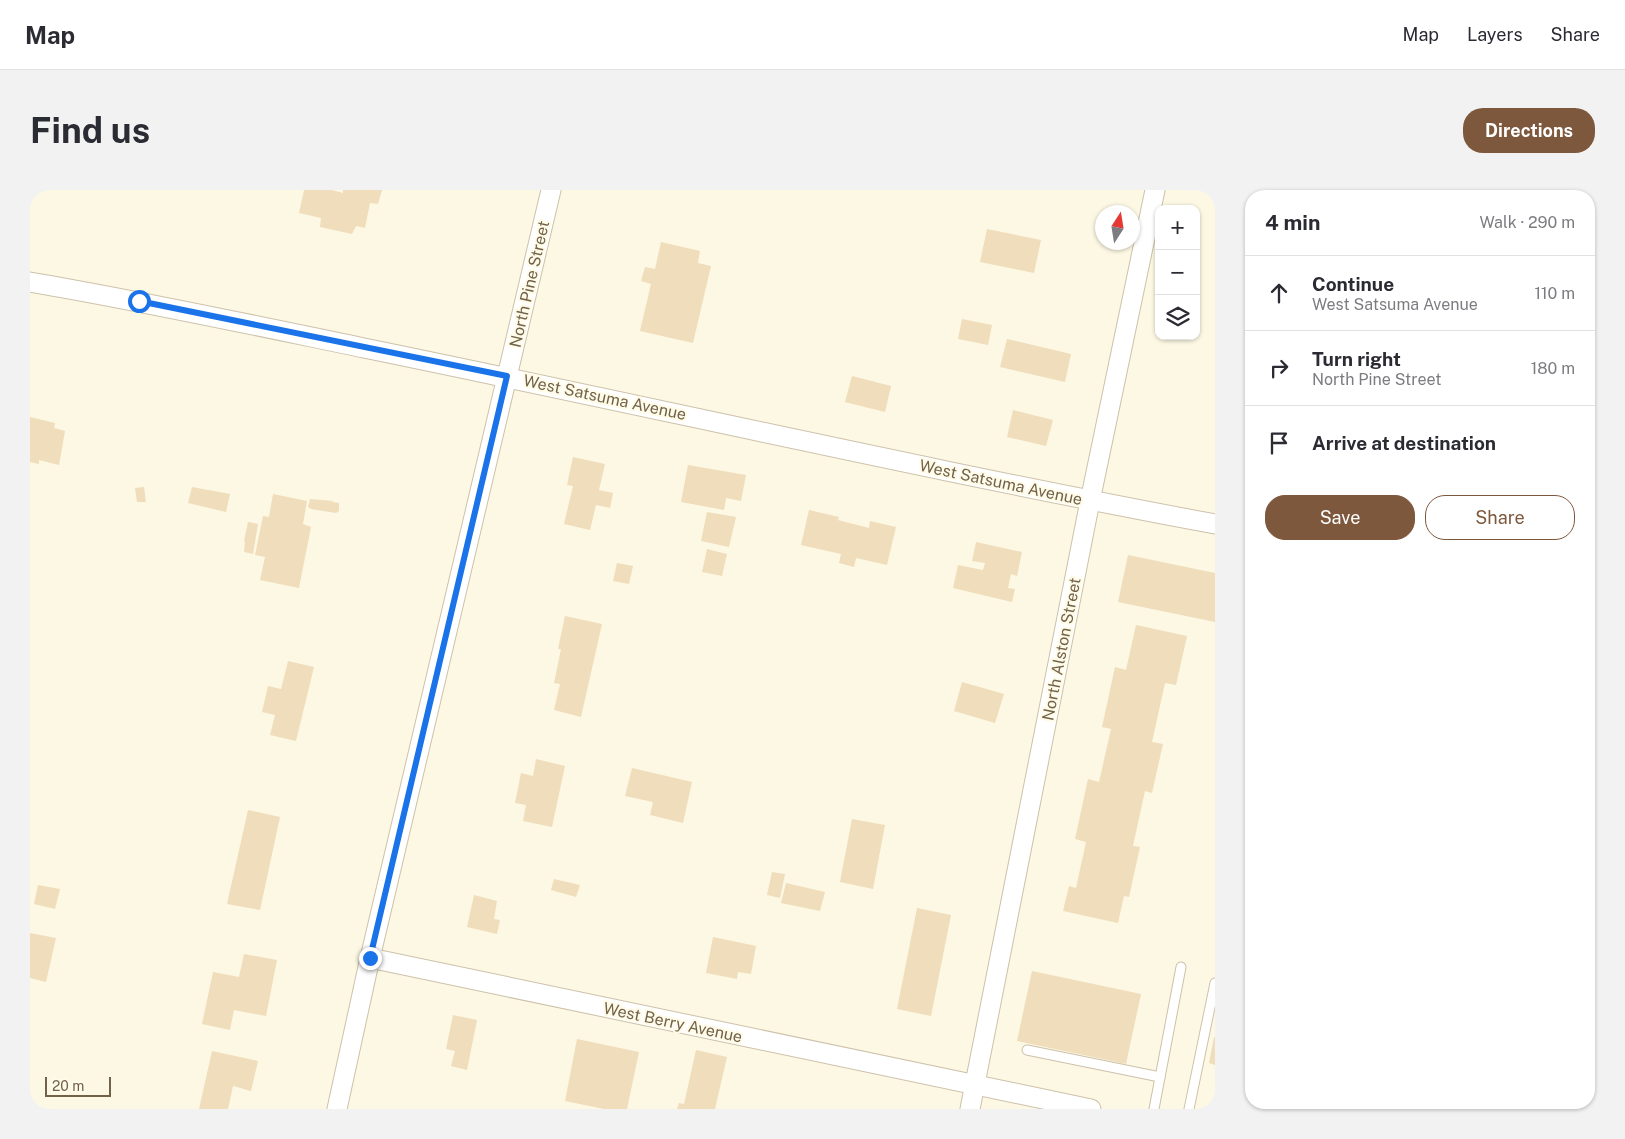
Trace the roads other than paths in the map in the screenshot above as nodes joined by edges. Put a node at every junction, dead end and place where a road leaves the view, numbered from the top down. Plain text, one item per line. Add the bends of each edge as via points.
1 (551, 190) edge
2 (1155, 190) edge
3 (30, 282) edge
4 (507, 376) junction
5 (1090, 501) junction
6 (1215, 524) edge
7 (370, 958) junction
8 (1182, 967) dead end
9 (1215, 983) edge
10 (1027, 1050) dead end
11 (1160, 1077) junction
12 (975, 1086) junction
13 (337, 1109) edge
14 (970, 1109) edge
15 (1091, 1109) edge
16 (1154, 1109) edge
17 (1189, 1109) edge

1 - 4 street, North Pine Street
2 - 5 street, North Alston Street
3 - 4 street, West Satsuma Avenue
4 - 5 street, West Satsuma Avenue
4 - 7 street, North Pine Street
5 - 6 street, West Satsuma Avenue
5 - 12 street, North Alston Street
7 - 12 street, West Berry Avenue
7 - 13 street, North Pine Street
8 - 11 lane
9 - 17 lane
10 - 11 lane
11 - 16 lane
12 - 14 street, North Alston Street
12 - 15 street, West Berry Avenue

